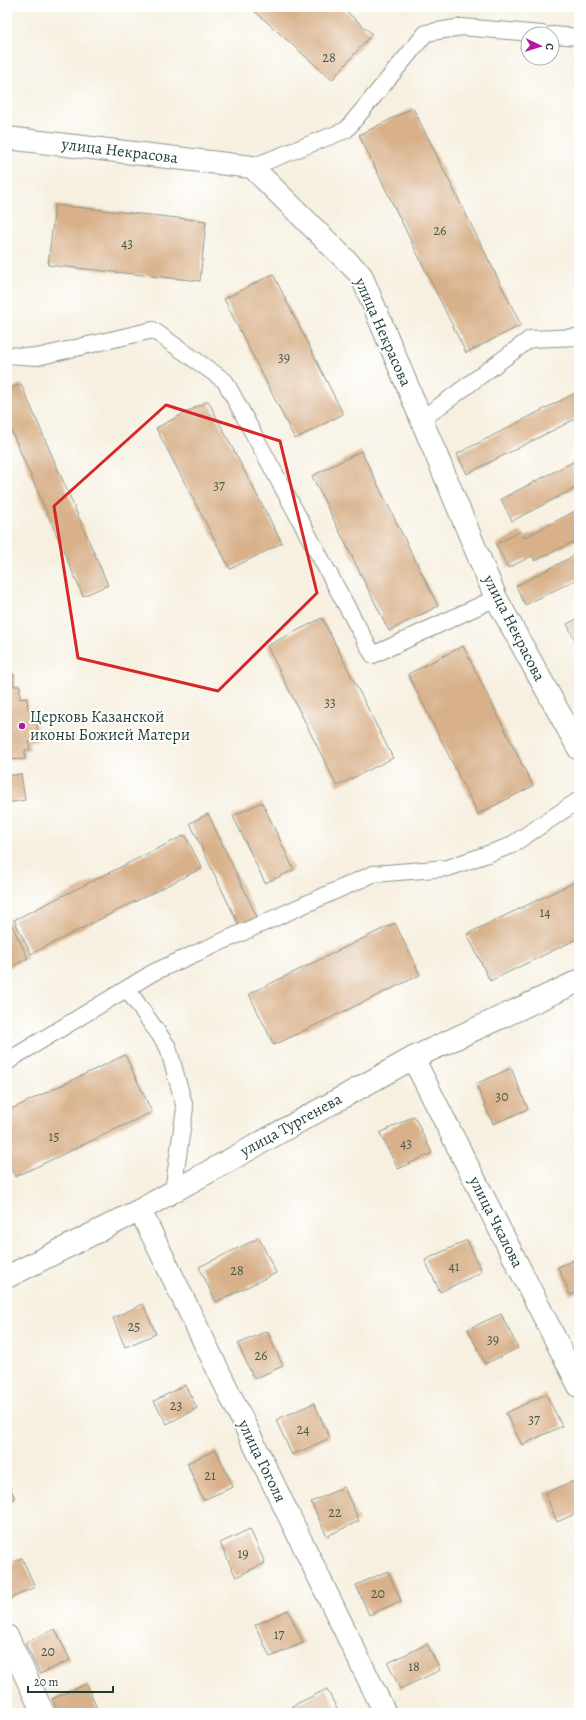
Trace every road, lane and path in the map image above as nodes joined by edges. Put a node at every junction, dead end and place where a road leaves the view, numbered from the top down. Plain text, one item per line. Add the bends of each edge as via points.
1 (520, 32) edge
2 (560, 36) edge
3 (579, 37) edge
4 (7, 138) edge
5 (252, 166) junction
6 (579, 337) edge
7 (7, 355) edge
8 (421, 420) junction
9 (496, 598) junction
10 (579, 749) edge
11 (579, 800) edge
12 (579, 981) edge
13 (127, 989) junction
14 (413, 1058) junction
15 (7, 1063) edge
16 (174, 1191) junction
17 (140, 1210) junction
18 (7, 1276) edge
19 (579, 1386) edge
20 (7, 1636) edge
21 (43, 1713) edge
22 (385, 1713) edge

1 - 5 lane via 462,27 426,33 346,130
2 - 3 lane
4 - 5 street, улица Некрасова
5 - 8 street, улица Некрасова via 361,275
6 - 8 lane via 530,339
7 - 9 lane via 37,358 153,330 225,381 373,655
8 - 9 street, улица Некрасова
9 - 10 street, улица Некрасова
11 - 13 lane via 510,846 448,868 374,874 154,972
12 - 14 street, улица Тургенева
13 - 15 lane
13 - 16 lane via 168,1046 184,1108
14 - 16 street, улица Тургенева
14 - 19 street, улица Чкалова
16 - 17 street, улица Тургенева
17 - 18 street, улица Тургенева
17 - 22 street, улица Гоголя
20 - 21 street

